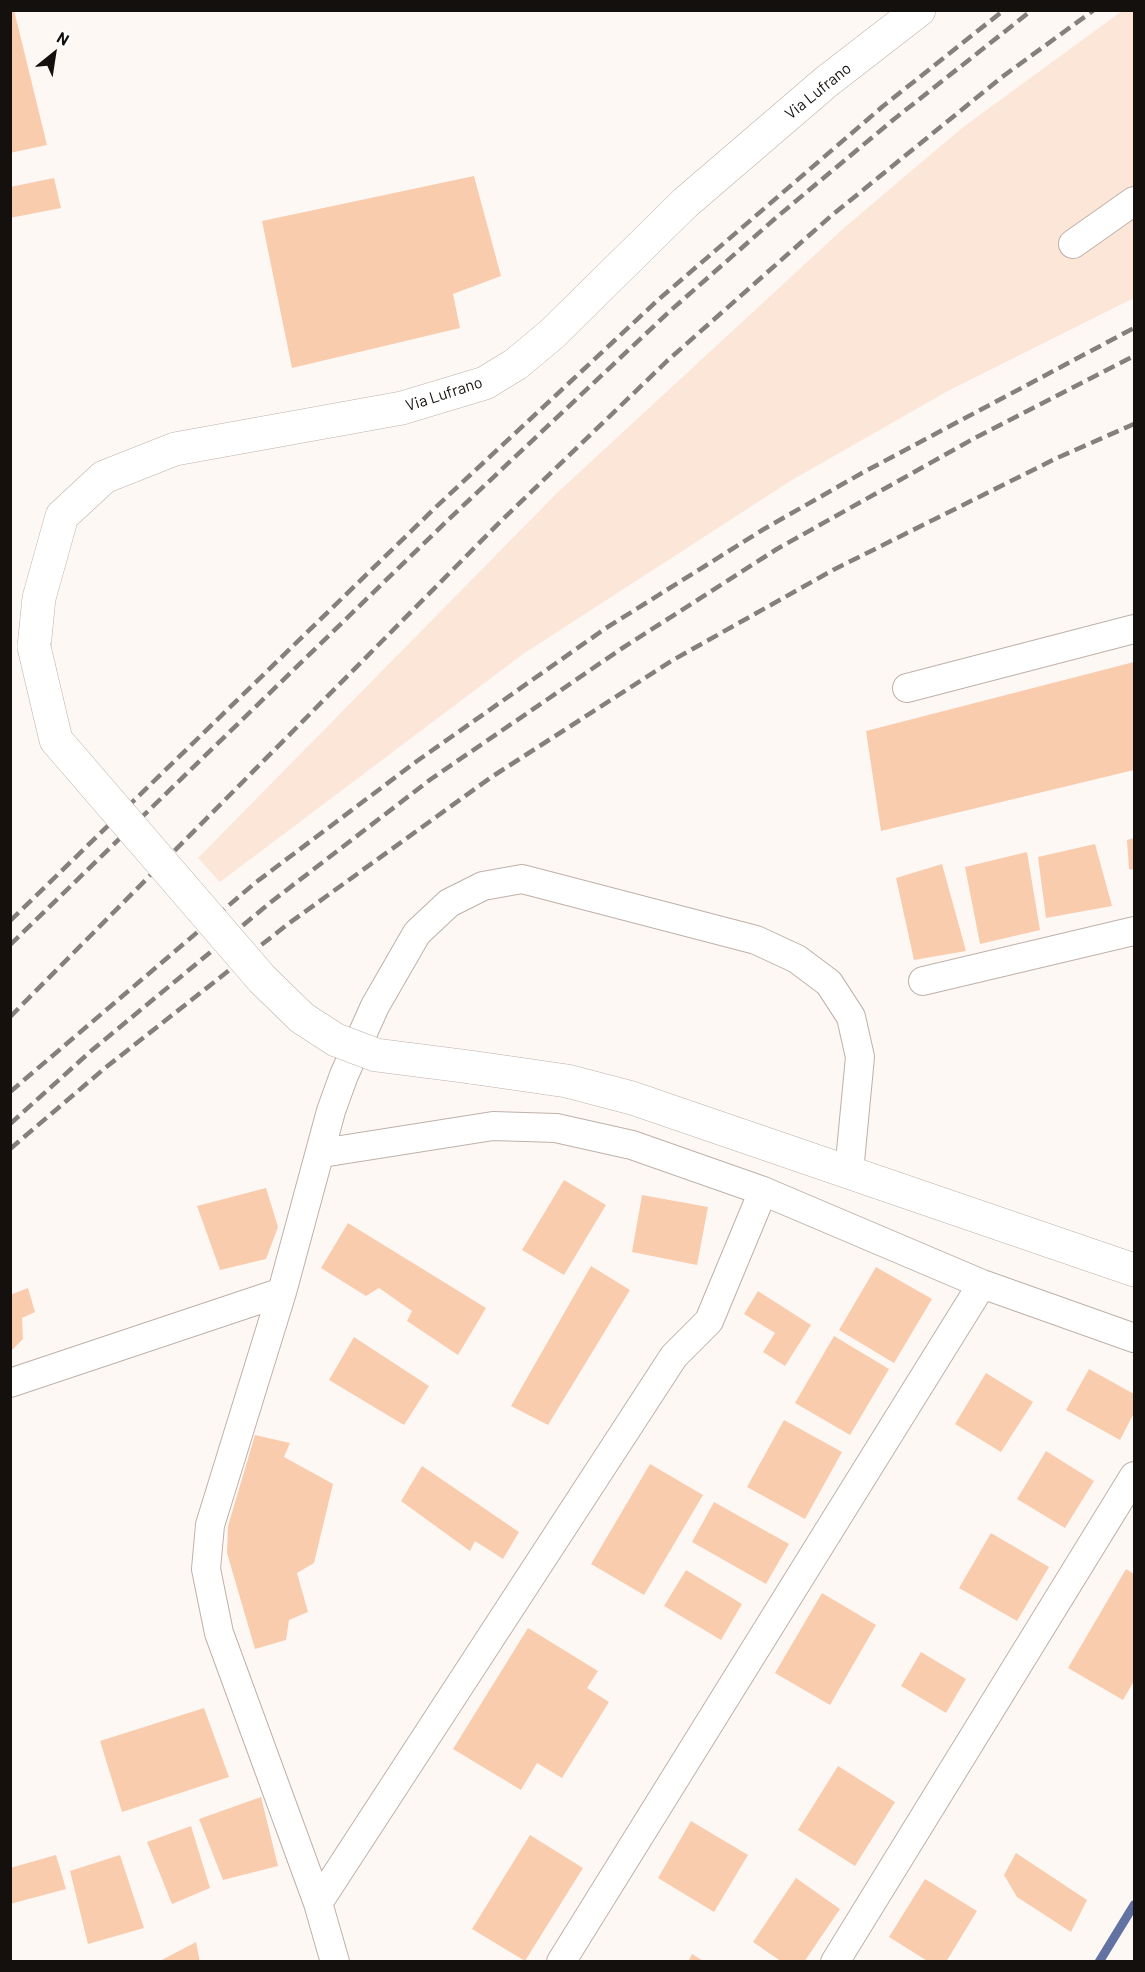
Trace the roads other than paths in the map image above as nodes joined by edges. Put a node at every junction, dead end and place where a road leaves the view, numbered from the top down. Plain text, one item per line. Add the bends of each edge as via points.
1 (919, 10) edge
2 (1134, 201) edge
3 (1073, 244) dead end
4 (1134, 629) edge
5 (907, 688) dead end
6 (1134, 931) edge
7 (923, 981) dead end
8 (322, 1153) junction
9 (849, 1172) junction
10 (763, 1191) junction
11 (1134, 1270) edge
12 (981, 1284) junction
13 (282, 1292) junction
14 (1134, 1338) edge
15 (10, 1383) edge
16 (1134, 1476) edge
17 (318, 1903) junction
18 (335, 1962) edge
19 (561, 1962) edge
20 (835, 1962) edge

1 - 9 street, Via Lufrano, bridge via 826,82 685,203 552,334 485,383 402,408 175,448 104,477 62,516 39,597 34,647 56,740 262,979 302,1018 336,1040 376,1055 567,1081 632,1098
2 - 3 street
4 - 5 street
6 - 7 street
8 - 9 street via 344,1075 375,1006 417,933 449,903 483,886 522,879 756,940 796,959 829,983 851,1017 860,1057
8 - 10 street via 493,1126 556,1128 632,1145
8 - 13 street
9 - 11 street, Via Lufrano
10 - 12 street
10 - 17 street via 709,1321 674,1356
12 - 14 street
12 - 19 street
13 - 15 street
13 - 17 street via 210,1525 206,1569 219,1633
16 - 20 street
17 - 18 street

